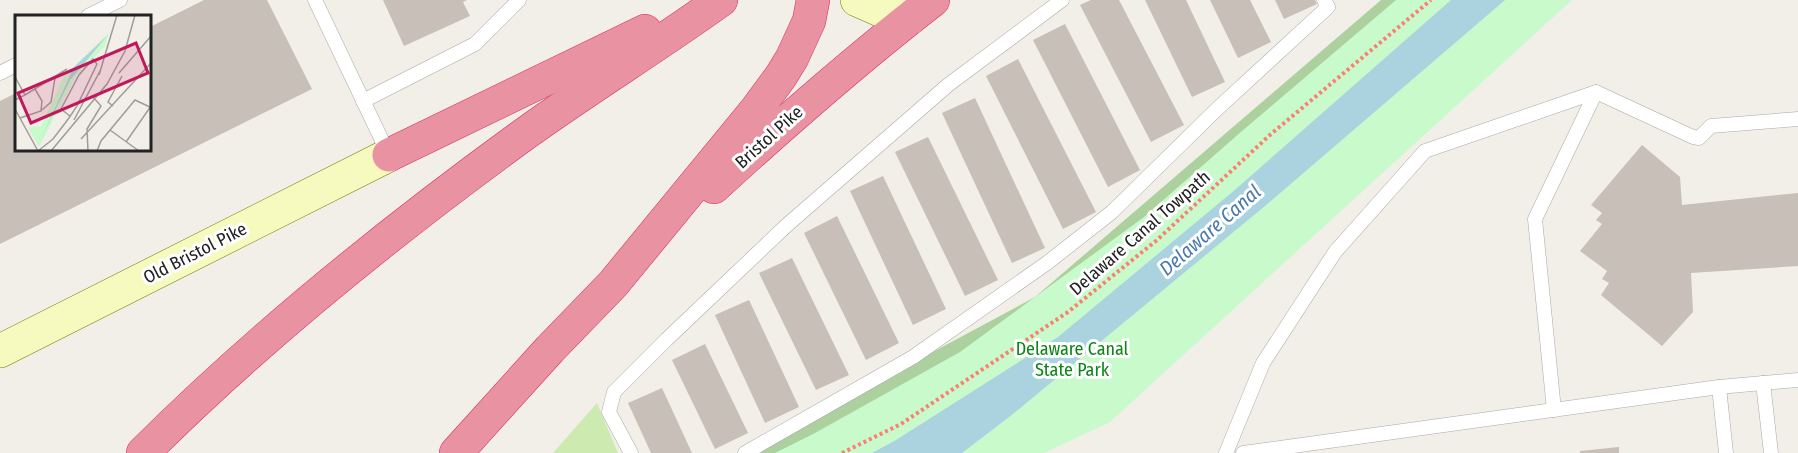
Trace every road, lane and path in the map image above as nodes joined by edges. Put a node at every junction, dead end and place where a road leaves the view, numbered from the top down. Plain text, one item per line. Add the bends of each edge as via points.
1 (120, 0) edge
2 (315, 0) edge
3 (519, 0) edge
4 (709, 0) edge
5 (721, 0) edge
6 (813, 0) edge
7 (857, 0) edge
8 (1062, 0) edge
9 (1324, 0) edge
10 (1431, 0) edge
11 (921, 9) edge
12 (90, 15) edge
13 (15, 66) edge
14 (0, 74) edge
15 (1596, 92) junction
16 (363, 101) junction
17 (1798, 119) edge
18 (389, 155) junction
19 (613, 284) junction
20 (0, 351) edge
21 (1798, 380) edge
22 (1763, 384) junction
23 (1719, 387) junction
24 (1554, 410) junction
25 (143, 453) edge
26 (456, 453) edge
27 (631, 453) edge
28 (745, 453) edge
29 (842, 453) edge
30 (1226, 453) edge
31 (1243, 453) edge
32 (1726, 453) edge
33 (1771, 453) edge

1 - 12 lane
2 - 16 lane
3 - 16 lane via 475,44
4 - 18 highway
5 - 25 highway via 535,127 389,236 252,350
6 - 19 highway via 801,40 781,76
7 - 11 main road via 882,11
8 - 27 lane via 948,85 796,217 614,392 609,412
9 - 28 lane via 1328,7 1112,212 913,357
10 - 29 path, Delaware Canal Towpath via 1271,134 1157,240 1068,312 901,424
11 - 19 highway, Bristol Pike via 777,129
13 - 14 lane
15 - 17 lane via 1699,138 1711,126
15 - 24 lane via 1534,219
15 - 30 lane via 1425,151 1335,252 1263,363
16 - 18 lane
18 - 20 main road, Old Bristol Pike
19 - 26 highway
21 - 22 lane
22 - 23 lane
22 - 33 lane
23 - 24 lane
23 - 32 lane
24 - 31 lane

